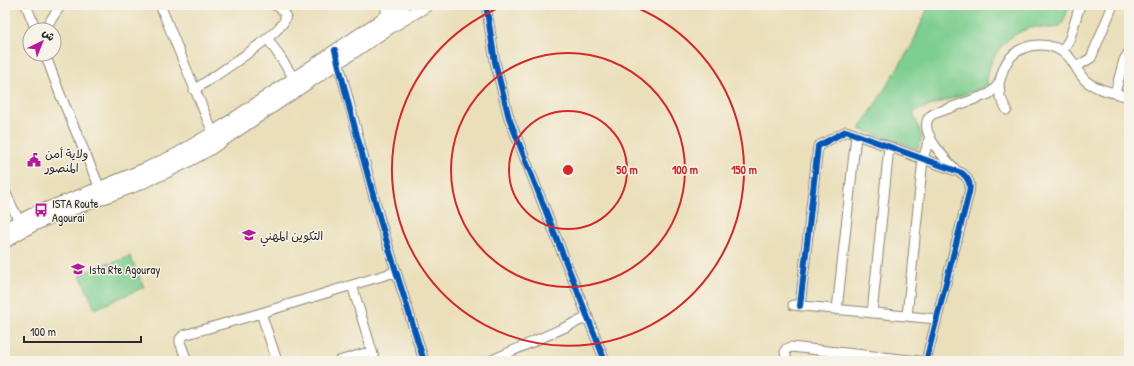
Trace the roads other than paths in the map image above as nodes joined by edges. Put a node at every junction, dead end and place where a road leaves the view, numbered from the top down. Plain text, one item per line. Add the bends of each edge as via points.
1 (26, 5) edge
2 (61, 5) edge
3 (160, 5) edge
4 (275, 5) edge
5 (404, 5) edge
6 (427, 5) edge
7 (486, 5) edge
8 (1080, 5) edge
9 (1113, 5) edge
10 (388, 16) edge
11 (33, 22) edge
12 (49, 22) edge
13 (268, 39) junction
14 (335, 50) junction
15 (1062, 52) junction
16 (1129, 52) edge
17 (48, 62) edge
18 (338, 63) junction
19 (1076, 67) junction
20 (294, 78) junction
21 (999, 83) junction
22 (194, 90) junction
23 (1115, 93) junction
24 (1129, 97) edge
25 (1007, 110) dead end
26 (213, 133) junction
27 (856, 135) junction
28 (930, 136) junction
29 (889, 147) junction
30 (923, 159) junction
31 (957, 170) junction
32 (5, 192) edge
33 (102, 193) junction
34 (21, 225) junction
35 (5, 229) edge
36 (5, 242) edge
37 (395, 272) junction
38 (352, 285) junction
39 (837, 310) junction
40 (261, 313) junction
41 (872, 313) junction
42 (907, 316) junction
43 (588, 317) junction
44 (936, 319) junction
45 (372, 351) junction
46 (187, 361) edge
47 (277, 361) edge
48 (339, 361) edge
49 (376, 361) edge
50 (424, 361) edge
51 (490, 361) edge
52 (605, 361) edge
53 (787, 361) edge
54 (919, 361) edge
55 (926, 361) edge

1 - 11 street
2 - 12 street
3 - 22 street
4 - 13 street via 284,11 285,20
5 - 10 main road
6 - 10 main road
7 - 43 street via 495,62 509,118
8 - 15 street via 1070,38
9 - 19 street via 1091,58
10 - 14 main road
10 - 18 main road
13 - 20 street
13 - 22 street
14 - 18 street
14 - 20 main road
15 - 19 street
15 - 21 street via 1045,45 1020,50 1002,69
16 - 23 street via 1124,60
17 - 33 street
18 - 33 main road via 208,150 168,172
18 - 37 street
19 - 23 street via 1087,81
20 - 26 main road
21 - 25 street via 1000,97
21 - 28 street via 989,94 930,116 926,126
22 - 26 street
23 - 24 street
26 - 33 main road
27 - 29 street
27 - 39 street
27 - 39 street via 846,131 818,146 796,306
28 - 30 street
28 - 31 street
29 - 30 street
29 - 41 street
30 - 31 street
30 - 42 street
31 - 44 street via 966,176 970,188
32 - 34 street
33 - 34 main road via 44,220
34 - 35 main road
34 - 36 main road
37 - 38 street
37 - 50 street
38 - 40 street
38 - 45 street
39 - 41 street
40 - 46 street via 184,335 180,342
40 - 47 street
41 - 42 street
42 - 44 street
43 - 51 street
43 - 52 street
44 - 55 street
45 - 48 street
45 - 49 street
53 - 54 street via 785,352 791,347

